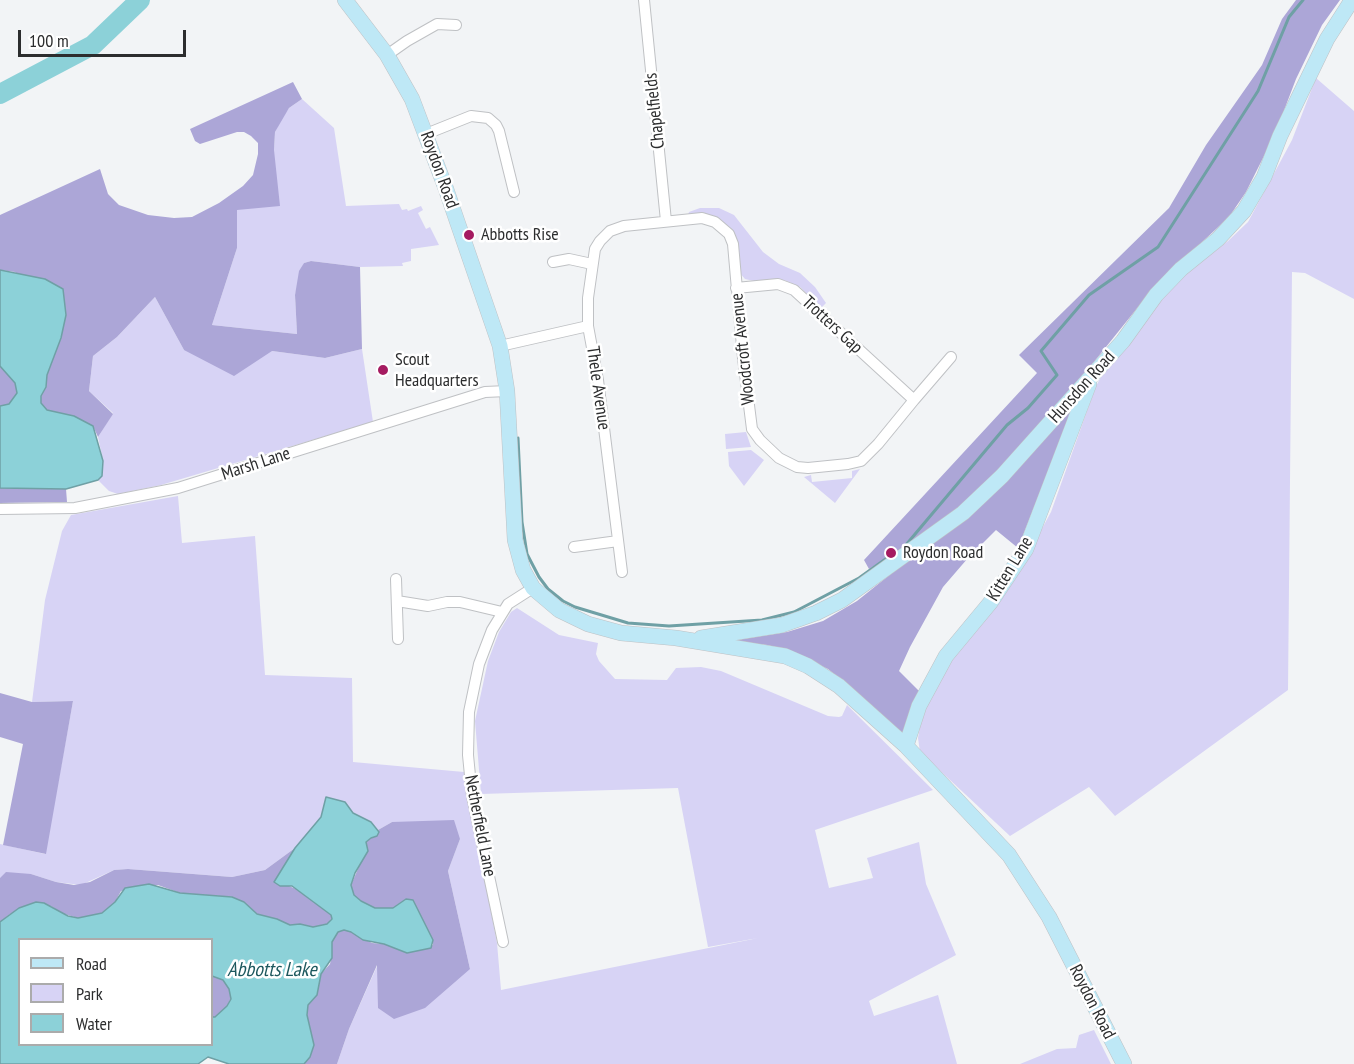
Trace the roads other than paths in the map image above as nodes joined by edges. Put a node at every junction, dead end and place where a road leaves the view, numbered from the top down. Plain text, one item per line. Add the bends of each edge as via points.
1 (345, 0) edge
2 (644, 0) edge
3 (1352, 0) edge
4 (456, 25) dead end
5 (387, 55) junction
6 (426, 134) junction
7 (514, 192) dead end
8 (666, 222) junction
9 (553, 262) dead end
10 (592, 264) junction
11 (736, 288) junction
12 (588, 326) junction
13 (500, 346) junction
14 (951, 357) dead end
15 (1090, 378) junction
16 (507, 392) junction
17 (914, 400) junction
18 (0, 508) edge
19 (618, 541) junction
20 (574, 547) dead end
21 (622, 572) dead end
22 (396, 579) dead end
23 (533, 588) junction
24 (397, 601) junction
25 (502, 612) junction
26 (398, 639) dead end
27 (692, 641) junction
28 (906, 746) junction
29 (503, 942) dead end
30 (1124, 1064) edge

1 - 5 main road, Roydon Road
2 - 8 street, Chapelfields
3 - 15 main road, Hunsdon Road via 1326,39 1264,177 1244,211 1156,295 1123,342
4 - 5 street via 437,24
5 - 6 main road, Roydon Road
6 - 7 street via 471,116 489,118 499,131
6 - 13 main road, Roydon Road
8 - 10 street, Woodcroft Avenue via 610,231 597,245
8 - 11 street, Woodcroft Avenue via 702,218 725,230 733,244
9 - 10 street via 569,259
10 - 12 street, Woodcroft Avenue
11 - 17 street, Trotters Gap via 778,284 794,290
11 - 17 street, Woodcroft Avenue via 752,429 779,458 808,468 861,461
12 - 13 street, Thele Avenue
12 - 19 street, Thele Avenue
13 - 16 main road, Roydon Road
14 - 17 street, Woodcroft Avenue
15 - 27 main road, Hunsdon Road via 1002,476 963,513 842,600 782,625
15 - 28 main road, Kitten Lane via 1026,549 990,603 946,656 919,706
16 - 18 street, Marsh Lane via 485,392 178,488 75,507
16 - 23 main road, Roydon Road via 515,540 523,570
19 - 20 street
19 - 21 street, Thele Avenue
22 - 24 street
23 - 25 street, Netherfield Lane
23 - 27 main road, Roydon Road via 559,610 588,624 621,633
24 - 25 street via 428,606 460,602
24 - 26 street
25 - 29 street, Netherfield Lane via 479,664 468,736 472,796
27 - 28 main road, Roydon Road via 778,655 808,666 839,686
28 - 30 main road, Roydon Road via 1009,855 1049,917

